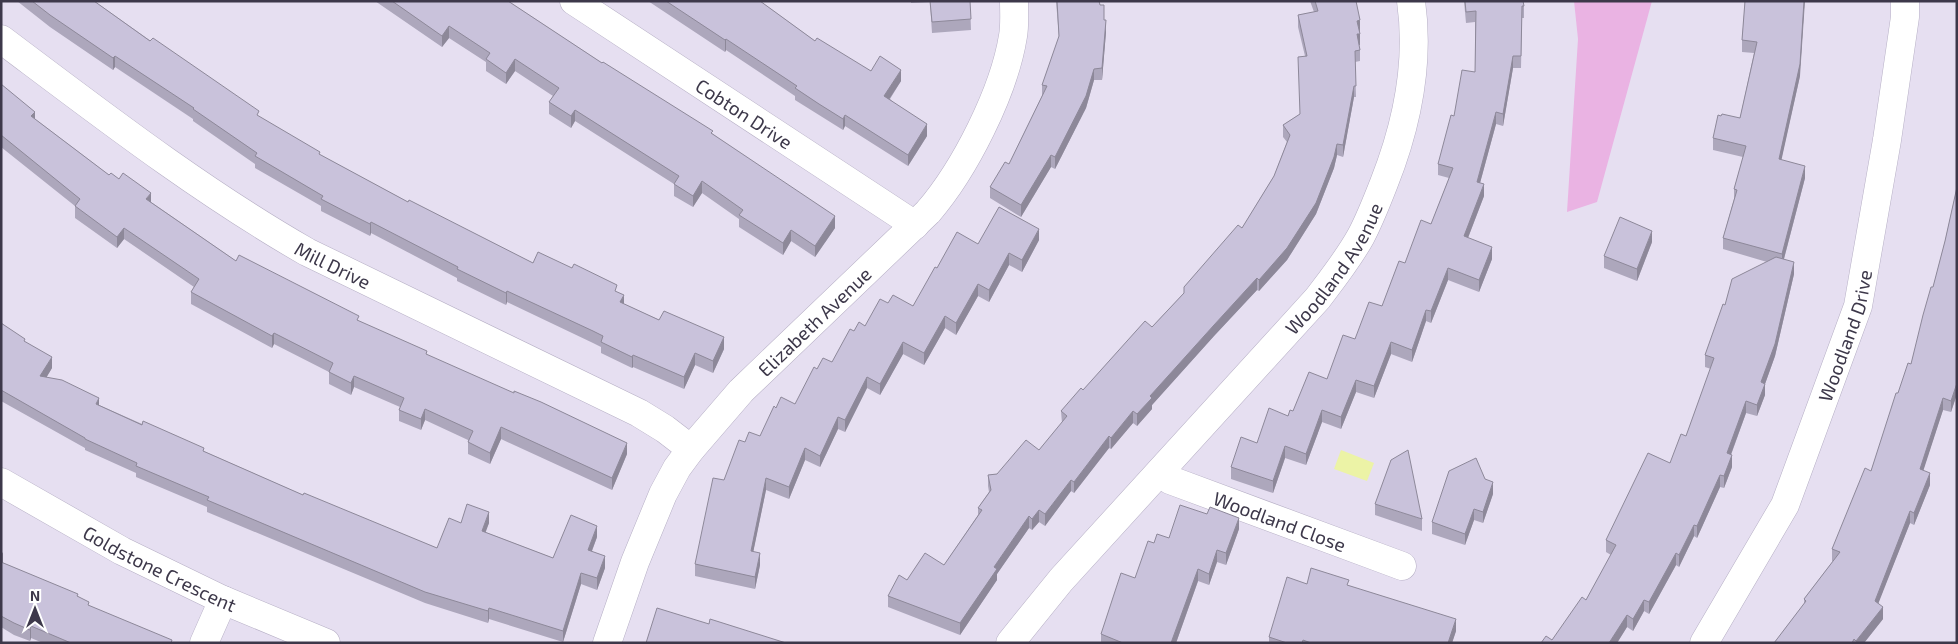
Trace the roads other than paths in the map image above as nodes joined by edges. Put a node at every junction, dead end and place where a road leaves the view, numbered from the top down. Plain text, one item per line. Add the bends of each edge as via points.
1 (574, 1) edge
2 (1014, 1) edge
3 (1411, 1) edge
4 (1906, 1) edge
5 (1, 39) edge
6 (915, 225) junction
7 (691, 449) junction
8 (1160, 472) junction
9 (1, 482) edge
10 (1402, 566) dead end
11 (223, 600) junction
12 (204, 643) edge
13 (326, 643) edge
14 (607, 643) edge
15 (1010, 643) edge
16 (1704, 643) edge

1 - 6 street, Cobton Drive
2 - 6 street, Elizabeth Avenue via 1013,35 1007,63 983,122 952,181
3 - 8 street, Woodland Avenue via 1413,76 1402,133 1361,236 1318,298
4 - 16 street, Woodland Drive via 1887,140 1858,306 1785,505
5 - 7 street, Mill Drive via 112,123 258,224 307,252 639,413
6 - 7 street, Elizabeth Avenue via 742,391
7 - 14 street, Elizabeth Avenue via 662,494
8 - 10 street, Woodland Close via 1170,480
8 - 15 street, Woodland Avenue via 1061,580
9 - 11 street, Goldstone Crescent via 122,551
11 - 12 street
11 - 13 street, Goldstone Crescent

